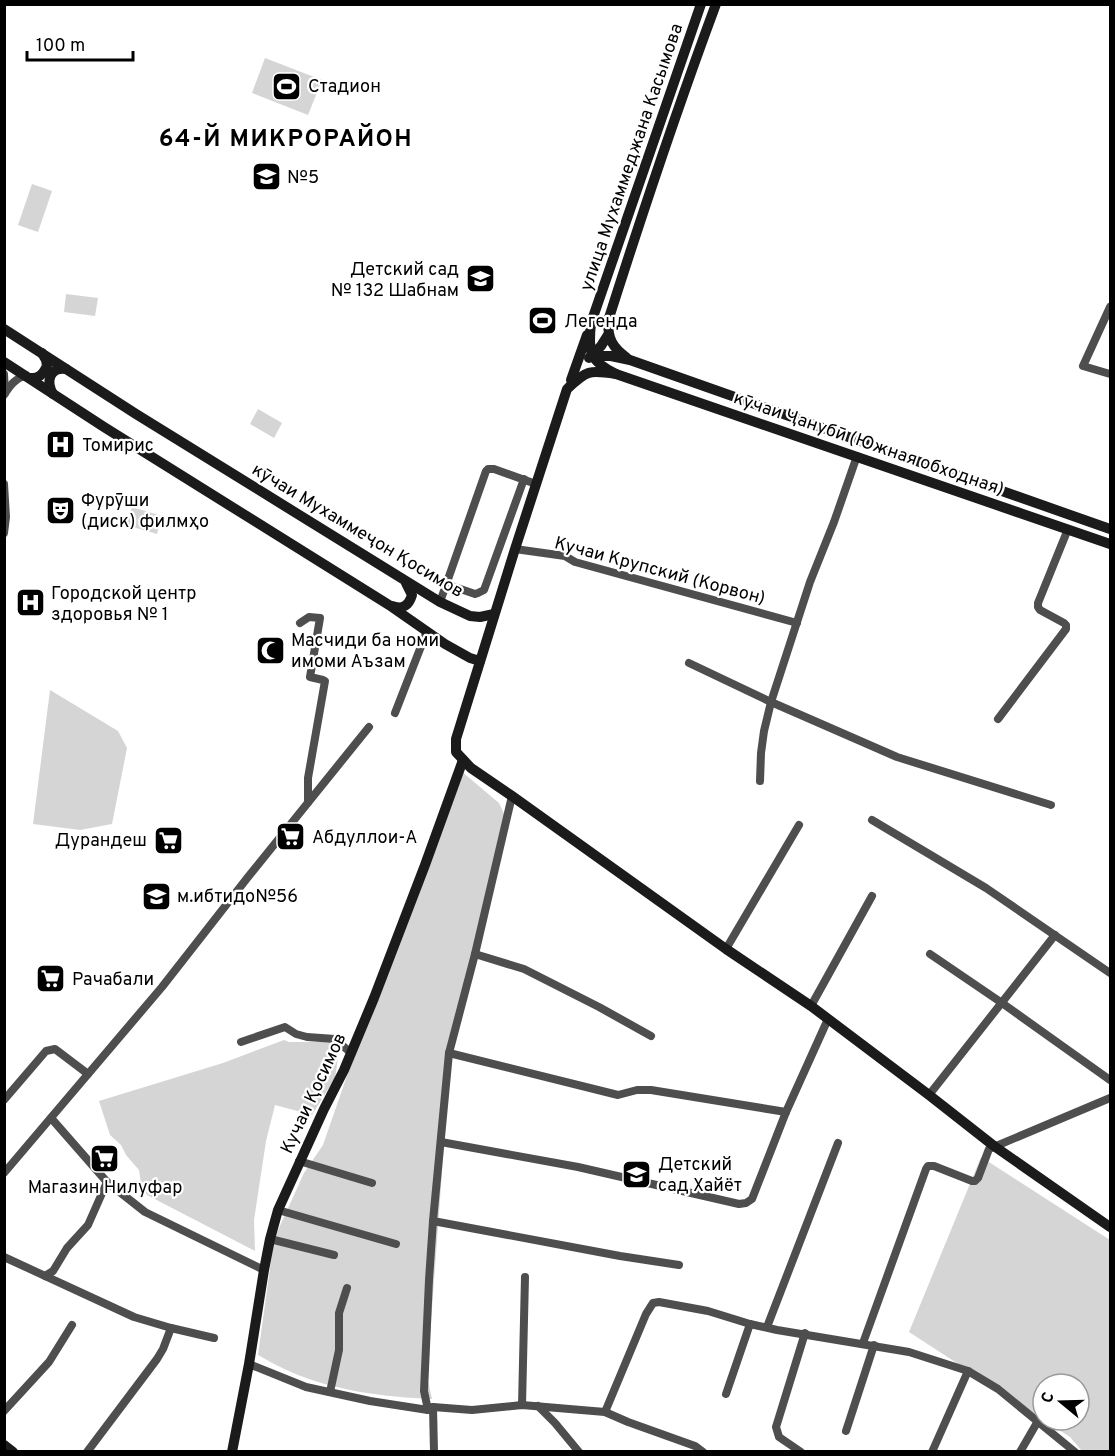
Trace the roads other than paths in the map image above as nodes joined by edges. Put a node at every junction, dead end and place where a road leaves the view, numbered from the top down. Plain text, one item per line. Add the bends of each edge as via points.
1 (701, 4) edge
2 (716, 4) edge
3 (1110, 307) edge
4 (591, 322) junction
5 (4, 329) edge
6 (608, 335) junction
7 (42, 353) junction
8 (592, 356) junction
9 (630, 360) junction
10 (4, 362) edge
11 (66, 369) junction
12 (4, 374) edge
13 (616, 374) junction
14 (1110, 374) edge
15 (28, 376) junction
16 (569, 385) junction
17 (4, 394) edge
18 (53, 394) junction
19 (857, 456) junction
20 (524, 479) junction
21 (536, 483) junction
22 (4, 484) edge
23 (1068, 529) junction
24 (1110, 529) edge
25 (4, 533) edge
26 (1110, 544) edge
27 (515, 549) junction
28 (405, 581) junction
29 (446, 584) junction
30 (440, 602) junction
31 (389, 605) junction
32 (494, 614) junction
33 (300, 623) dead end
34 (797, 623) junction
35 (427, 631) junction
36 (480, 661) junction
37 (689, 663) dead end
38 (771, 702) junction
39 (395, 713) dead end
40 (998, 718) dead end
41 (369, 727) dead end
42 (463, 760) junction
43 (760, 781) dead end
44 (512, 796) junction
45 (308, 802) junction
46 (1051, 805) dead end
47 (872, 820) dead end
48 (799, 825) dead end
49 (872, 896) dead end
50 (1055, 935) junction
51 (726, 949) junction
52 (475, 954) junction
53 (930, 954) dead end
54 (1110, 973) edge
55 (1002, 1003) junction
56 (811, 1006) junction
57 (828, 1019) junction
58 (651, 1036) dead end
59 (241, 1042) dead end
60 (351, 1053) junction
61 (449, 1053) junction
62 (88, 1074) junction
63 (1110, 1080) edge
64 (929, 1095) junction
65 (1110, 1098) edge
66 (4, 1100) edge
67 (786, 1113) junction
68 (51, 1118) junction
69 (441, 1142) junction
70 (838, 1143) dead end
71 (994, 1146) junction
72 (299, 1161) junction
73 (4, 1173) edge
74 (107, 1182) junction
75 (372, 1183) dead end
76 (278, 1210) junction
77 (433, 1221) junction
78 (1110, 1227) edge
79 (270, 1239) junction
80 (396, 1244) dead end
81 (333, 1256) dead end
82 (4, 1257) edge
83 (679, 1265) dead end
84 (264, 1270) junction
85 (45, 1276) junction
86 (525, 1277) dead end
87 (347, 1288) dead end
88 (750, 1324) junction
89 (72, 1325) dead end
90 (767, 1327) junction
91 (171, 1328) junction
92 (805, 1333) junction
93 (214, 1338) dead end
94 (862, 1343) junction
95 (874, 1345) junction
96 (249, 1364) junction
97 (969, 1371) junction
98 (330, 1392) junction
99 (726, 1394) dead end
100 (522, 1405) junction
101 (538, 1406) junction
102 (430, 1408) junction
103 (4, 1412) edge
104 (604, 1412) junction
105 (1031, 1415) edge
106 (846, 1431) dead end
107 (1032, 1432) edge
108 (1051, 1432) edge
109 (4, 1445) edge
110 (13, 1452) edge
111 (87, 1452) edge
112 (232, 1452) edge
113 (434, 1452) edge
114 (579, 1452) edge
115 (703, 1452) edge
116 (801, 1452) edge
117 (932, 1452) edge
118 (1020, 1452) edge
119 (1075, 1452) edge

1 - 4 street, улица Мухаммеджана Касымова
2 - 6 street via 647,198 608,321
3 - 14 street via 1083,366
4 - 8 street, улица Мухаммеджана Касымова
4 - 16 street
5 - 7 street, кӯчаи Мухаммеҷон Қосимов
6 - 8 street
6 - 9 street via 618,352
7 - 11 street, кӯчаи Мухаммеҷон Қосимов
7 - 15 street via 48,366 41,376
8 - 9 street
8 - 13 street via 601,367
8 - 16 street
9 - 24 street, кӯчаи Ҷанубӣ (Южная обходная)
10 - 15 street
11 - 18 street via 60,368 52,375 49,387
11 - 28 street, кӯчаи Мухаммеҷон Қосимов
12 - 17 street
13 - 16 street via 594,371
13 - 19 street, кӯчаи Ҷанубӣ (Южная обходная)
15 - 17 street via 17,378
15 - 18 street
16 - 21 street
18 - 31 street
19 - 23 street, кӯчаи Ҷанубӣ (Южная обходная)
19 - 34 street
20 - 21 street
20 - 29 street via 484,590 475,594
20 - 29 street via 494,469 486,471
21 - 27 street
22 - 25 street
23 - 26 street, кӯчаи Ҷанубӣ (Южная обходная)
23 - 40 street via 1038,603 1040,610 1064,623 1066,629
27 - 32 street
27 - 34 street, Кучаи Крупский (Корвон) via 565,556
28 - 30 street, кӯчаи Мухаммеҷон Қосимов
28 - 31 street via 412,595 410,603 397,608
29 - 30 street
30 - 32 street, кӯчаи Мухаммеҷон Қосимов via 470,616
31 - 35 street
32 - 36 street
33 - 45 street via 309,617 320,618 310,677 325,681 308,778
34 - 38 street
35 - 36 street
35 - 39 street
36 - 42 street via 456,739 456,752
37 - 38 street
38 - 43 street
38 - 46 street via 897,757
41 - 45 street
42 - 44 street
42 - 60 street, Кучаи Қосимов
44 - 51 street
44 - 52 street
45 - 62 street
47 - 50 street via 986,888
48 - 51 street
49 - 56 street
50 - 54 street
50 - 55 street
51 - 56 street
52 - 58 street via 524,969
52 - 61 street
53 - 55 street
55 - 63 street
55 - 64 street
56 - 57 street
57 - 64 street
57 - 67 street
59 - 60 street via 285,1027 308,1037 335,1039
60 - 72 street, Кучаи Қосимов
61 - 67 street via 618,1095 651,1090
61 - 69 street
62 - 66 street via 55,1049 46,1051
62 - 68 street
64 - 71 street
65 - 71 street
67 - 69 street via 752,1199 739,1204 578,1167
68 - 73 street
68 - 74 street
69 - 77 street
70 - 90 street
71 - 78 street
71 - 94 street via 975,1181 934,1166 926,1168
72 - 75 street
72 - 76 street, Кучаи Қосимов
74 - 84 street via 145,1212
74 - 85 street via 88,1225
76 - 79 street, Кучаи Қосимов
76 - 80 street
77 - 83 street
77 - 102 street via 424,1391
79 - 81 street
79 - 84 street, Кучаи Қосимов
82 - 85 street
84 - 96 street, Кучаи Қосимов
85 - 91 street via 134,1317
86 - 100 street
87 - 98 street via 339,1313 339,1350
88 - 90 street
88 - 99 street
88 - 104 street via 708,1311 653,1303
89 - 103 street via 49,1362
90 - 92 street
91 - 93 street
91 - 111 street via 157,1359
92 - 94 street
92 - 116 street via 776,1427 779,1437
94 - 95 street
95 - 97 street
95 - 106 street
96 - 98 street via 306,1387
96 - 112 street, Кучаи Қосимов
97 - 105 street
97 - 117 street
98 - 102 street
100 - 101 street
100 - 102 street via 472,1410
101 - 104 street
101 - 114 street
102 - 113 street
104 - 115 street
107 - 118 street
108 - 119 street
109 - 110 street

